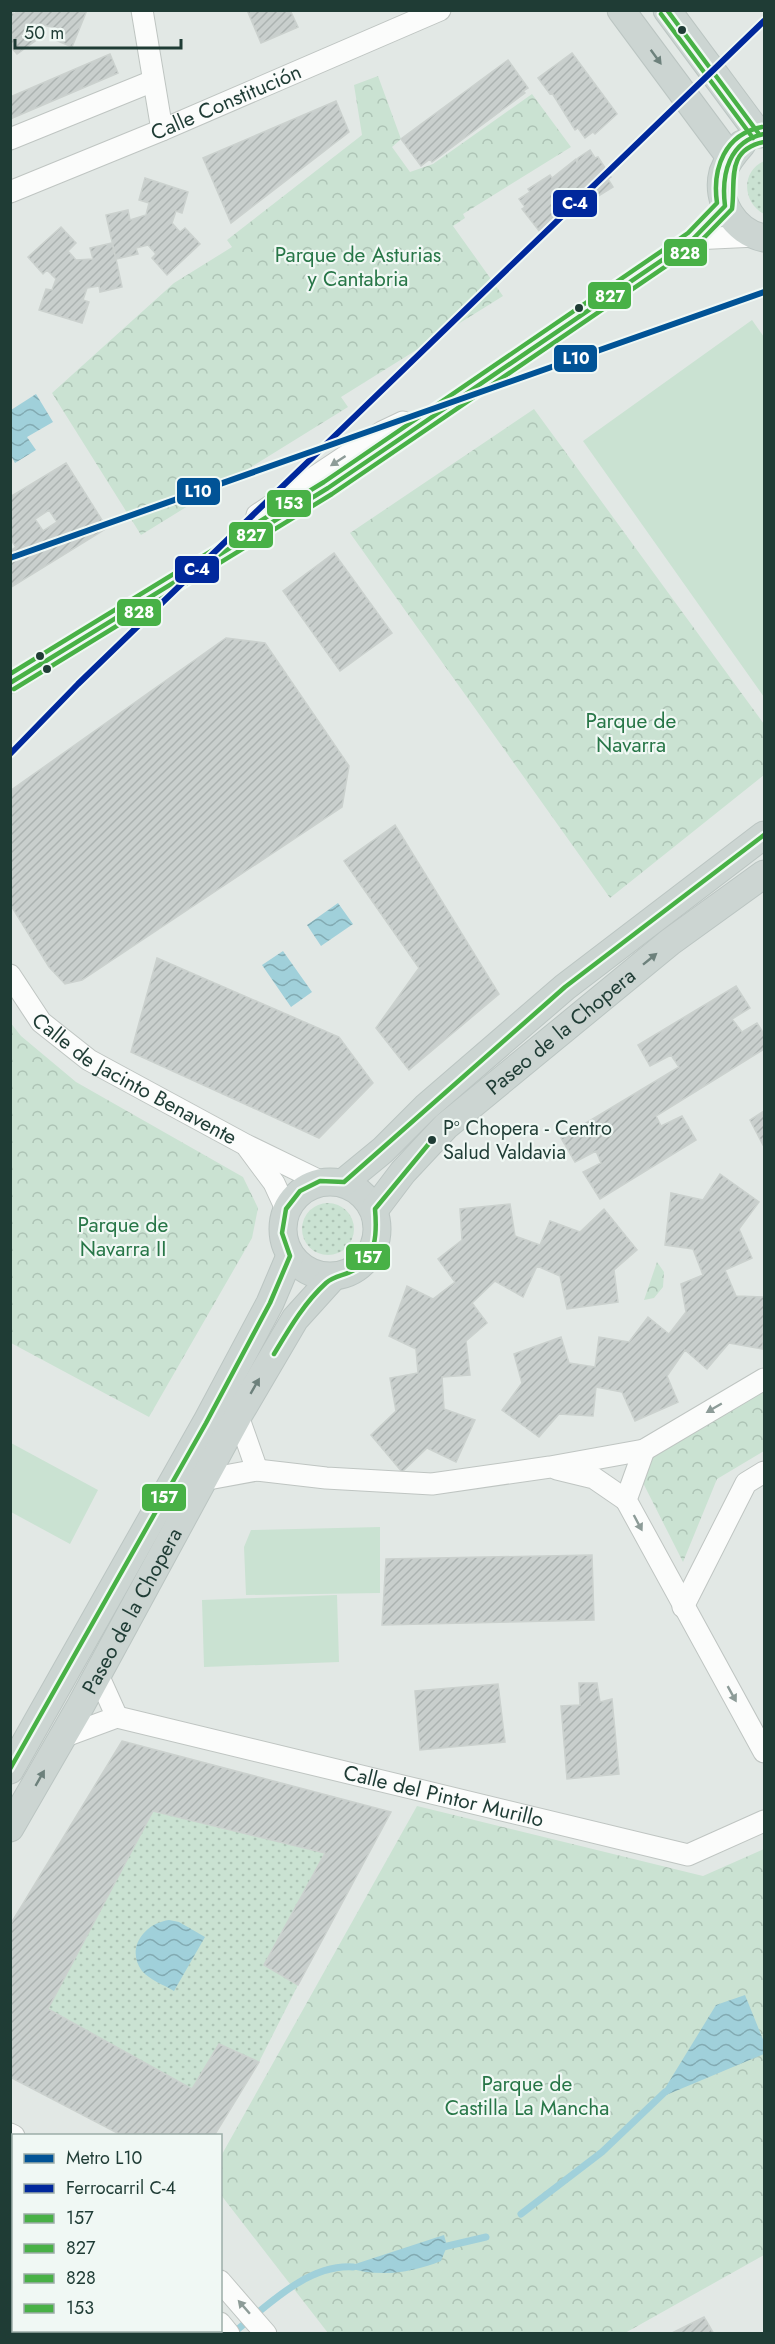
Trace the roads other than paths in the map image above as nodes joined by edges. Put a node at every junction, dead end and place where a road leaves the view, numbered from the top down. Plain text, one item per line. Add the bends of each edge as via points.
1 (142, 10) edge
2 (440, 10) edge
3 (621, 10) edge
4 (667, 10) edge
5 (153, 81) junction
6 (162, 130) junction
7 (762, 134) edge
8 (10, 139) edge
9 (730, 158) junction
10 (10, 192) edge
11 (725, 206) junction
12 (760, 237) edge
13 (693, 239) junction
14 (10, 683) edge
15 (765, 836) edge
16 (765, 874) edge
17 (10, 975) edge
18 (246, 1146) junction
19 (332, 1181) junction
20 (286, 1209) junction
21 (375, 1209) junction
22 (290, 1256) junction
23 (333, 1277) junction
24 (765, 1379) edge
25 (238, 1416) junction
26 (644, 1450) junction
27 (550, 1467) junction
28 (257, 1470) junction
29 (765, 1472) edge
30 (203, 1480) junction
31 (626, 1500) junction
32 (683, 1607) junction
33 (98, 1675) junction
34 (117, 1717) junction
35 (63, 1737) junction
36 (765, 1752) edge
37 (10, 1770) edge
38 (765, 1821) edge
39 (10, 1828) edge
40 (222, 2284) edge
41 (267, 2334) edge

1 - 5 street
2 - 6 street, Calle Constitución
3 -> 9 main road
4 - 7 main road
5 - 6 street
5 - 8 street
6 - 10 street, Calle Constitución
7 - 9 main road via 742,143
9 - 11 main road via 723,173
11 - 12 main road via 743,229
11 - 13 street
12 - 13 street
13 - 14 street via 328,488
15 - 19 main road, Paseo de la Chopera via 565,987 426,1107 383,1150
21 -> 16 main road, Paseo de la Chopera via 446,1126 670,942
17 - 18 street, Calle de Jacinto Benavente via 42,1022 89,1060
18 - 19 street, Calle de Jacinto Benavente
18 - 20 street via 274,1183
19 - 20 main road via 300,1191
19 - 21 main road via 362,1192
20 - 22 main road via 282,1233
21 - 23 main road via 378,1232 371,1254 355,1270
22 - 23 main road via 309,1271
22 - 37 main road, Paseo de la Chopera via 270,1303 206,1423
25 -> 23 main road, Paseo de la Chopera via 295,1319
24 -> 26 street
25 - 28 street
25 - 30 main road, Paseo de la Chopera
26 - 27 street
26 - 31 street
27 - 28 street via 432,1484
27 - 31 street via 594,1478
28 - 30 street
29 - 32 street via 746,1483
30 - 33 main road, Paseo de la Chopera
31 -> 32 street
32 -> 36 street
33 - 34 street
33 - 35 main road, Paseo de la Chopera
34 - 35 street
34 - 38 street, Calle del Pintor Murillo via 688,1855
39 -> 35 main road, Paseo de la Chopera
41 -> 40 street

